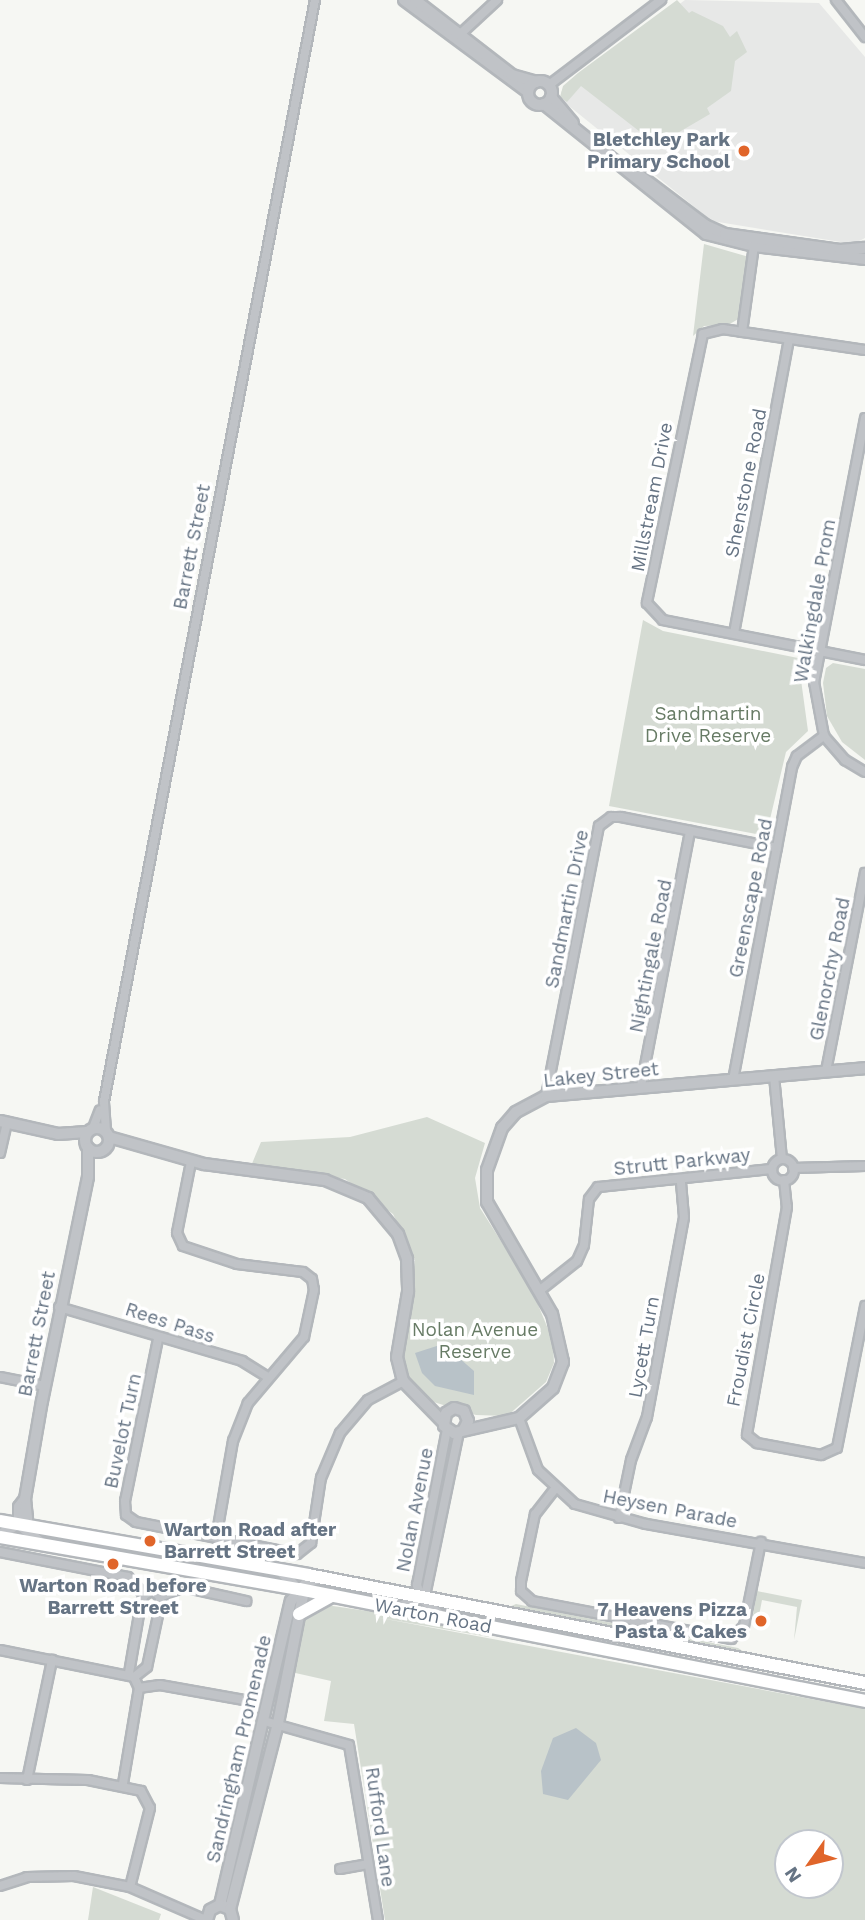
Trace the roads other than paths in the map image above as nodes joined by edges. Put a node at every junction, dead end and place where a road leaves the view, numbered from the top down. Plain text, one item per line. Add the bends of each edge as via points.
1 (314, 0) edge
2 (404, 0) edge
3 (415, 0) edge
4 (497, 0) edge
5 (644, 0) edge
6 (661, 0) edge
7 (836, 0) edge
8 (650, 8) junction
9 (457, 37) junction
10 (865, 37) edge
11 (536, 82) junction
12 (549, 85) junction
13 (528, 92) junction
14 (547, 100) junction
15 (754, 246) junction
16 (865, 248) edge
17 (865, 259) edge
18 (742, 332) junction
19 (789, 339) junction
20 (865, 350) edge
21 (865, 418) edge
22 (734, 633) junction
23 (819, 651) junction
24 (865, 660) edge
25 (824, 736) junction
26 (865, 772) edge
27 (690, 831) junction
28 (777, 848) junction
29 (865, 873) edge
30 (865, 1068) edge
31 (826, 1071) junction
32 (774, 1076) junction
33 (733, 1080) junction
34 (642, 1086) junction
35 (546, 1096) junction
36 (104, 1101) junction
37 (3, 1122) edge
38 (90, 1130) junction
39 (58, 1133) junction
40 (107, 1134) junction
41 (127, 1146) junction
42 (87, 1147) junction
43 (102, 1150) junction
44 (0, 1153) edge
45 (782, 1159) junction
46 (191, 1162) junction
47 (865, 1166) edge
48 (793, 1168) junction
49 (772, 1169) junction
50 (88, 1177) junction
51 (681, 1179) junction
52 (783, 1180) junction
53 (540, 1291) junction
54 (865, 1306) edge
55 (60, 1307) junction
56 (158, 1339) junction
57 (0, 1377) edge
58 (268, 1377) junction
59 (403, 1381) junction
60 (45, 1386) junction
61 (429, 1406) junction
62 (451, 1409) junction
63 (466, 1413) junction
64 (519, 1418) junction
65 (489, 1422) junction
66 (445, 1425) junction
67 (461, 1431) junction
68 (554, 1490) junction
69 (619, 1518) junction
70 (0, 1521) edge
71 (19, 1524) junction
72 (0, 1536) edge
73 (215, 1538) junction
74 (761, 1542) junction
75 (46, 1545) junction
76 (0, 1552) edge
77 (865, 1563) edge
78 (280, 1570) junction
79 (320, 1578) junction
80 (299, 1589) junction
81 (144, 1594) junction
82 (332, 1596) junction
83 (160, 1597) junction
84 (421, 1597) junction
85 (246, 1601) dead end
86 (392, 1608) junction
87 (299, 1614) junction
88 (451, 1619) junction
89 (0, 1650) edge
90 (52, 1660) junction
91 (131, 1675) junction
92 (865, 1683) edge
93 (139, 1688) junction
94 (864, 1700) edge
95 (250, 1701) dead end
96 (264, 1721) junction
97 (278, 1723) junction
98 (0, 1778) edge
99 (27, 1780) junction
100 (123, 1784) junction
101 (369, 1864) junction
102 (341, 1869) dead end
103 (0, 1886) edge
104 (130, 1887) junction
105 (225, 1907) junction
106 (207, 1917) edge
107 (234, 1920) edge
108 (378, 1920) edge

1 - 36 street, Barrett Street
2 - 9 street
3 - 9 street
4 - 9 street
5 - 8 street
6 - 8 street
7 - 10 street
8 - 12 street
9 - 11 street via 512,75
9 - 13 street
11 - 12 street
11 - 13 street
12 - 14 street
13 - 14 street via 533,102
14 - 15 street via 687,221 722,241
14 - 16 street via 705,225 756,240 840,250
15 - 17 street
15 - 18 street
18 - 19 street, Millstream Drive
18 - 22 street, Millstream Drive via 714,328 700,339 647,603 663,620
19 - 20 street, Millstream Drive
19 - 22 street, Shenstone Road
21 - 23 street, Walkingdale Prom
22 - 23 street, Millstream Drive
23 - 24 street, Millstream Drive
23 - 25 street, Walkingdale Prom via 814,699
25 - 26 street, Walkingdale Prom via 845,760
25 - 28 street, Greenscape Road via 797,756 792,767
27 - 28 street, Sandmartin Drive
27 - 34 street, Nightingale Road
27 - 35 street, Sandmartin Drive via 611,817 598,826
28 - 33 street, Greenscape Road
29 - 31 street, Glenorchy Road
30 - 31 street, Lakey Street
31 - 32 street, Lakey Street
32 - 33 street, Lakey Street
32 - 45 street
33 - 34 street, Lakey Street
34 - 35 street, Lakey Street
35 - 53 street, Lakey Street via 526,1104 507,1120 485,1179 493,1217
36 - 38 street, Barrett Street
36 - 40 street, Barrett Street
37 - 39 street
37 - 44 street
38 - 39 street
38 - 40 street
38 - 42 street
39 - 42 street
40 - 41 street
40 - 43 street
41 - 43 street
41 - 46 street
42 - 43 street
42 - 50 street, Barrett Street
43 - 50 street, Barrett Street
45 - 48 street
45 - 49 street
46 - 58 street via 177,1233 183,1246 237,1264 303,1272 314,1284 304,1337
46 - 59 street via 325,1181 368,1198 398,1234 407,1259 408,1292 397,1357
47 - 48 street
48 - 52 street
49 - 51 street, Strutt Parkway
49 - 52 street via 774,1176
50 - 55 street, Barrett Street
51 - 53 street, Strutt Parkway via 606,1185 591,1191 580,1255
51 - 69 street, Lycett Turn via 684,1217 647,1417 631,1460
52 - 54 street, Froudist Circle via 787,1207 747,1435 757,1443 821,1455 837,1448
53 - 64 street, Lakey Street via 552,1314 563,1362 553,1388
55 - 56 street, Rees Pass via 106,1318
55 - 60 street, Barrett Street
56 - 58 street, Rees Pass via 243,1362
56 - 73 street, Buvelot Turn via 125,1501 127,1515 136,1522
57 - 60 street
58 - 73 street via 248,1403 233,1441
59 - 61 street
59 - 73 street, Buvelot Turn via 368,1400 340,1433 321,1478 312,1543 297,1554
60 - 71 street, Barrett Street via 25,1499 27,1518
61 - 62 street
61 - 66 street
62 - 63 street
62 - 66 street
63 - 65 street
63 - 67 street
64 - 65 street
64 - 68 street, Heysen Parade via 529,1453
65 - 67 street
66 - 67 street
66 - 84 street, Nolan Avenue via 418,1580
67 - 84 street, Nolan Avenue via 428,1584
68 - 69 street, Heysen Parade via 575,1504
68 - 74 street via 535,1514 524,1567 521,1591 532,1601 731,1639 744,1626
69 - 74 street, Heysen Parade
70 - 71 main road, Warton Road
71 - 72 street
71 - 75 street
71 - 78 main road, Warton Road
72 - 75 main road, Warton Road
74 - 77 street, Heysen Parade
75 - 80 main road, Warton Road
76 - 81 street via 128,1577
78 - 79 main road, Warton Road
78 - 80 street
79 - 80 street
79 - 84 main road, Warton Road
80 - 82 main road, Warton Road
80 - 87 street, Sandringham Promenade via 303,1595
80 - 96 street, Sandringham Promenade via 291,1601
81 - 83 street via 152,1591
81 - 91 street
82 - 86 main road, Warton Road
82 - 87 main road
83 - 85 street via 183,1587
83 - 91 street via 147,1667
84 - 86 street, Nolan Avenue
84 - 88 street, Nolan Avenue via 428,1607
84 - 92 main road, Warton Road
86 - 88 main road, Warton Road
87 - 97 street, Sandringham Promenade
88 - 94 main road, Warton Road
89 - 90 street
90 - 91 street
90 - 99 street
91 - 93 street
93 - 95 street via 160,1685
93 - 100 street
96 - 97 street, Rufford Lane
96 - 105 street, Sandringham Promenade
97 - 101 street, Rufford Lane via 349,1745
97 - 105 street, Sandringham Promenade
98 - 99 street
99 - 100 street
100 - 104 street via 141,1791 150,1801
101 - 102 street
101 - 108 street, Rufford Lane
103 - 104 street via 27,1877 59,1875
104 - 106 street
105 - 106 street
105 - 107 street

